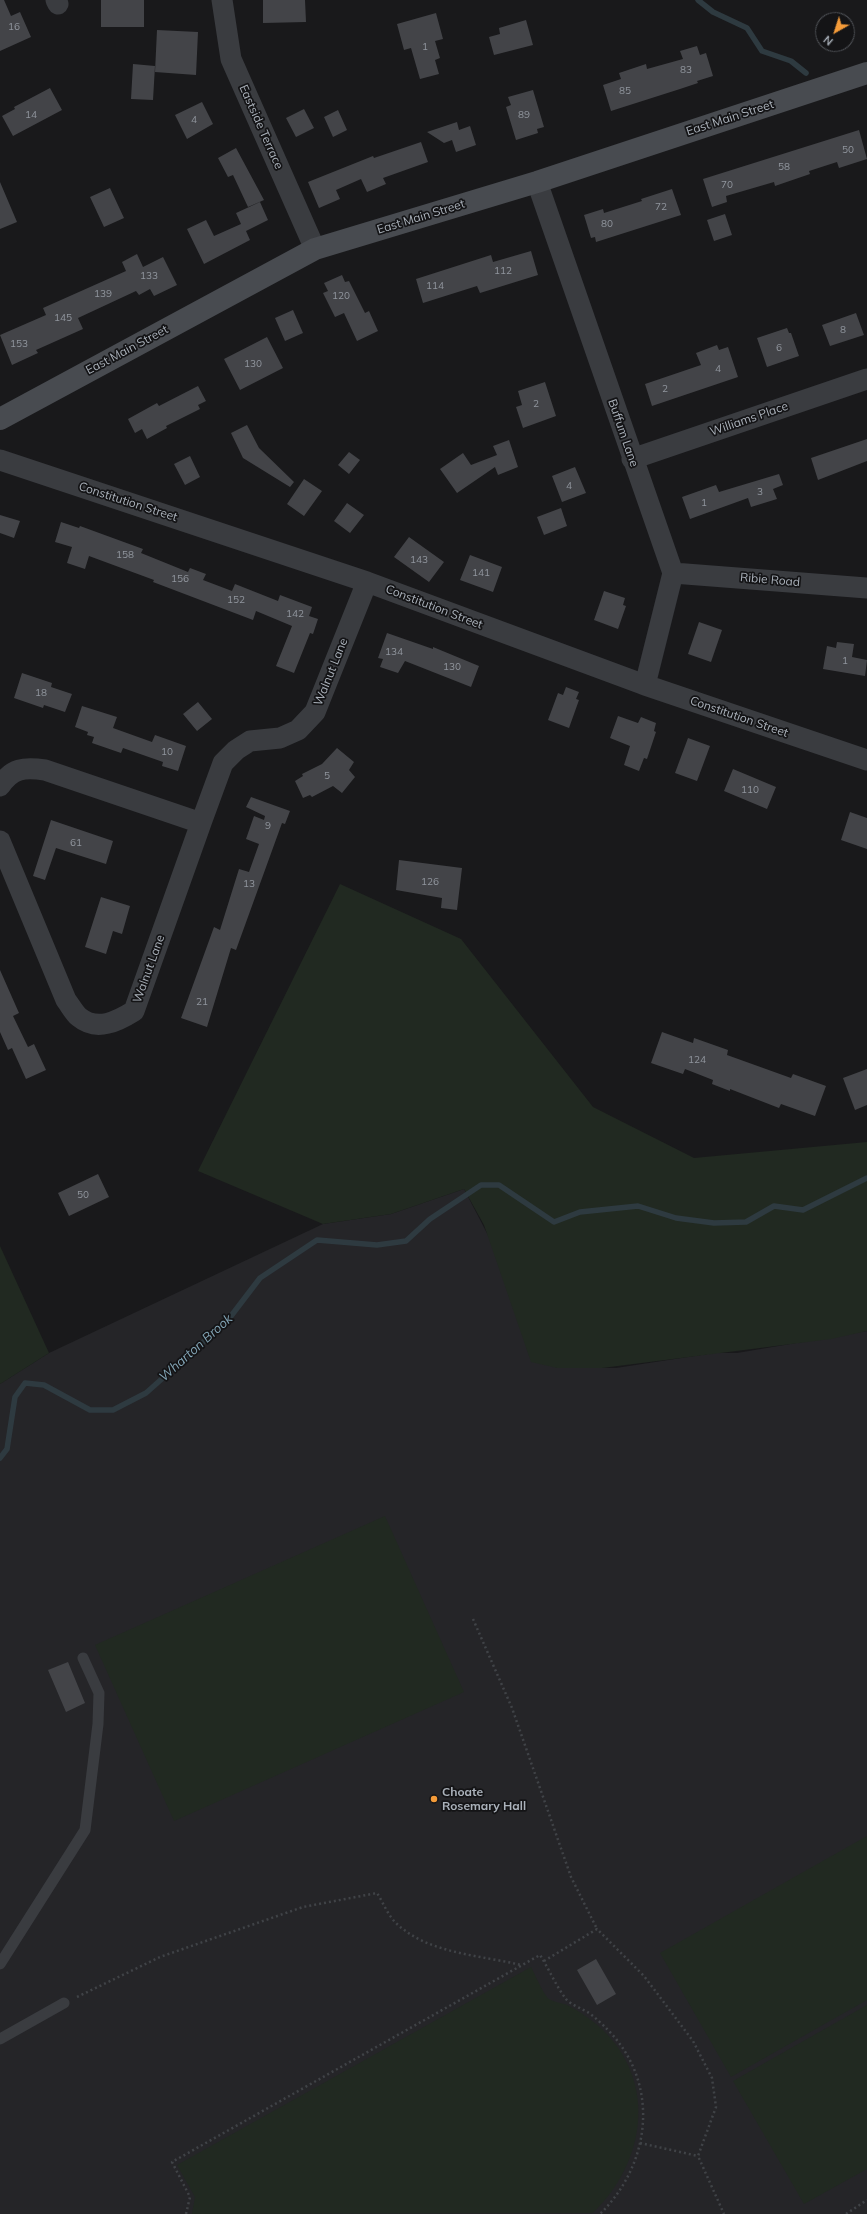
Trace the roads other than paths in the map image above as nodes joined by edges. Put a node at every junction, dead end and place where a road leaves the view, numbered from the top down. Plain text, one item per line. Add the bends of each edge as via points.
1 (222, 0) edge
2 (867, 73) edge
3 (537, 182) junction
4 (315, 249) junction
5 (867, 379) edge
6 (0, 419) edge
7 (632, 459) junction
8 (0, 460) edge
9 (673, 573) junction
10 (367, 582) junction
11 (867, 588) edge
12 (645, 685) junction
13 (867, 760) edge
14 (0, 786) edge
15 (201, 823) junction
16 (0, 841) edge
17 (84, 1658) dead end
18 (0, 1964) edge
19 (64, 2003) road end
20 (0, 2039) edge

1 - 4 street, Eastside Terrace via 231,59
2 - 3 main road, East Main Street
3 - 4 main road, East Main Street
3 - 7 street, Buffum Lane
4 - 6 main road, East Main Street
5 - 7 street, Williams Place
7 - 9 street, Buffum Lane
8 - 10 street, Constitution Street
9 - 11 street, Ribie Road
9 - 12 street
10 - 12 street, Constitution Street
10 - 15 street, Walnut Lane via 315,712 298,730 280,738 250,741 236,750 223,763
12 - 13 street, Constitution Street
14 - 15 street via 6,777 26,767 32,768
15 - 16 street, Walnut Lane via 134,1011 114,1023 94,1024 80,1018 66,1000
17 - 18 lane via 99,1693 98,1724 85,1830
19 - 20 lane

